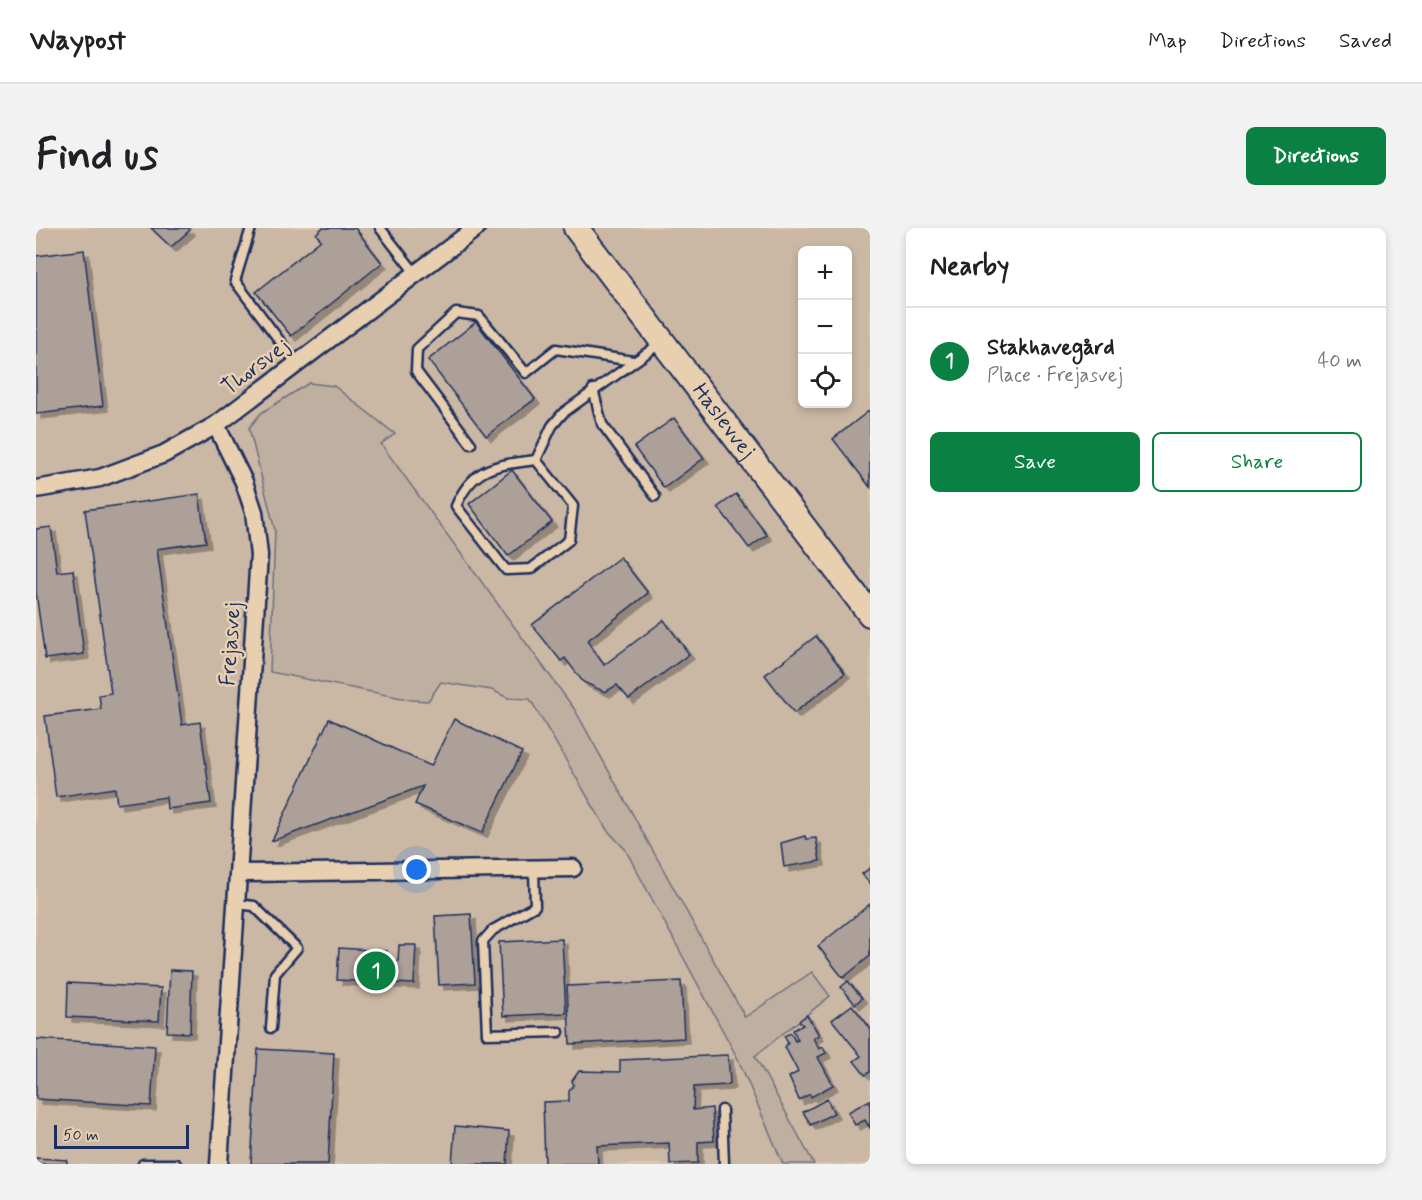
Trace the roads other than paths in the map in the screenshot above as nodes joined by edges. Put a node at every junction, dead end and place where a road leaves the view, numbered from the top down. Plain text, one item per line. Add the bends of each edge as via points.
1 (251, 228) edge
2 (380, 228) edge
3 (476, 228) edge
4 (576, 228) edge
5 (416, 274) junction
6 (662, 341) junction
7 (633, 361) junction
8 (297, 364) junction
9 (592, 389) junction
10 (216, 425) junction
11 (471, 444) dead end
12 (536, 460) junction
13 (36, 489) edge
14 (655, 496) dead end
15 (870, 614) edge
16 (573, 868) dead end
17 (534, 869) junction
18 (239, 873) junction
19 (237, 904) junction
20 (271, 1028) dead end
21 (559, 1032) dead end
22 (722, 1110) dead end
23 (142, 1164) edge
24 (177, 1164) edge
25 (219, 1164) edge
26 (724, 1164) edge

1 - 8 lane via 235,281
2 - 5 lane
3 - 5 street, Thorsvej
4 - 6 street, Haslevvej
5 - 8 street, Thorsvej
6 - 7 lane
6 - 15 street, Haslevvej
7 - 9 lane
7 - 11 lane via 556,349 526,373 479,316 456,313 417,349 416,371
8 - 10 street, Thorsvej
9 - 12 lane via 552,426
9 - 14 lane via 602,424
10 - 13 street, Thorsvej via 164,454 100,478
10 - 18 street, Frejasvej via 254,512 259,555
12 - 12 lane via 573,506 569,540 531,569 506,570 456,506 465,486 492,466
16 - 17 street
17 - 18 street
17 - 21 lane via 535,906 493,930 483,941 487,1034
18 - 19 street, Frejasvej
19 - 20 lane via 254,906 297,948 275,974
19 - 25 street, Frejasvej
22 - 26 lane
23 - 24 lane

